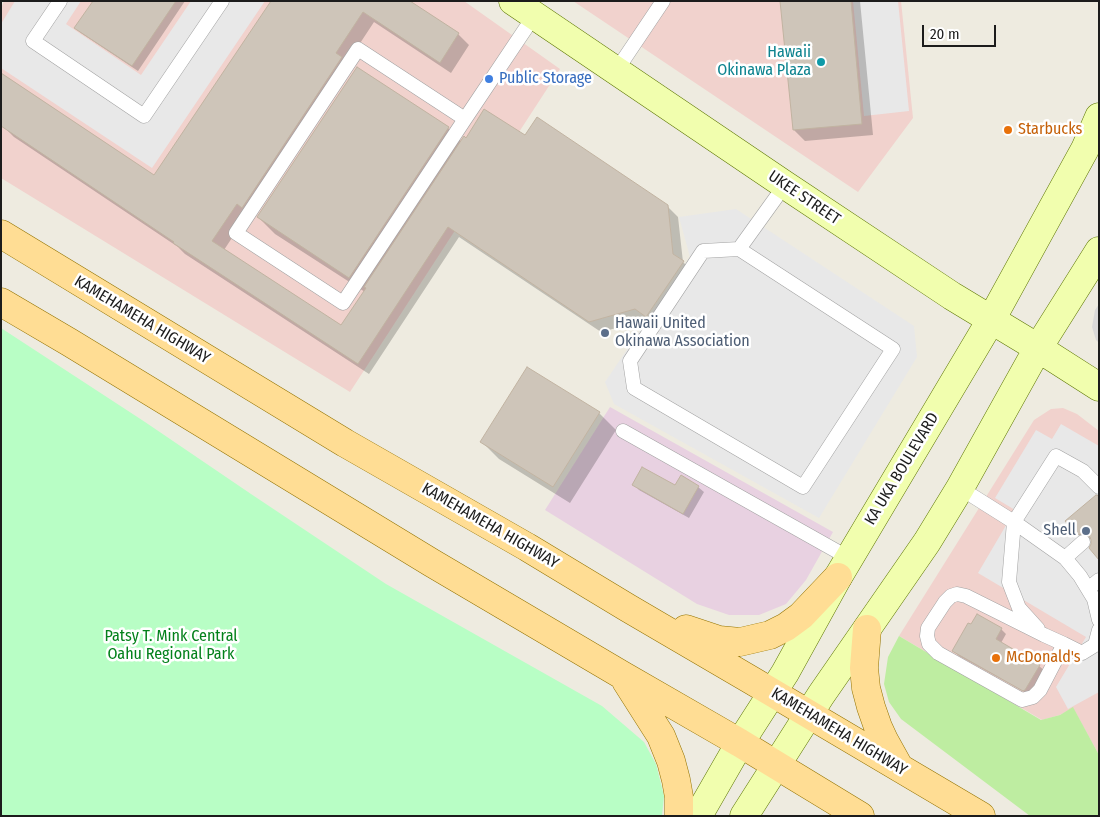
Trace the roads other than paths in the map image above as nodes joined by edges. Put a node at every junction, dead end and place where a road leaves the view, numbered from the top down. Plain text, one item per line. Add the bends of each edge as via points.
1 (60, 1) edge
2 (222, 1) edge
3 (663, 1) edge
4 (524, 8) edge
5 (616, 71) junction
6 (1099, 118) edge
7 (465, 119) junction
8 (785, 185) junction
9 (1, 234) edge
10 (739, 249) junction
11 (1099, 251) edge
12 (1, 302) edge
13 (991, 320) junction
14 (1038, 348) junction
15 (1099, 387) edge
16 (622, 431) dead end
17 (1099, 487) edge
18 (960, 488) junction
19 (1014, 522) junction
20 (1083, 542) dead end
21 (1064, 558) junction
22 (843, 568) junction
23 (1099, 580) edge
24 (1088, 589) junction
25 (628, 608) junction
26 (1099, 620) edge
27 (867, 629) junction
28 (1099, 630) edge
29 (1044, 635) junction
30 (1064, 644) junction
31 (622, 675) junction
32 (772, 692) junction
33 (809, 714) junction
34 (740, 743) junction
35 (776, 765) junction
36 (900, 769) junction
37 (679, 816) edge
38 (698, 816) edge
39 (744, 816) edge
40 (860, 816) edge
41 (981, 816) edge

1 - 2 lane via 33,41 144,116
3 - 5 lane
4 - 5 main road, UKEE STREET
4 - 7 lane
5 - 8 main road, UKEE STREET
6 - 13 main road, KA UKA BOULEVARD
7 - 7 lane via 343,303 236,233 358,49
8 - 10 lane
8 - 13 main road, UKEE STREET
9 - 25 main road, KAMEHAMEHA HIGHWAY via 345,443
10 - 10 lane via 893,350 803,487 634,388 630,361 703,252
11 - 14 main road
12 - 31 main road
13 - 14 main road, UKEE STREET
13 - 22 main road, KA UKA BOULEVARD
14 - 15 main road, UKEE STREET
14 - 18 main road
16 - 22 lane
17 - 19 lane via 1083,471 1056,456
18 - 19 lane
18 - 27 main road
19 - 21 lane
19 - 29 lane via 1009,582 1020,608
20 - 21 lane
21 - 24 lane
22 - 25 main road via 801,616 786,627 740,642 719,640
22 - 32 main road, KA UKA BOULEVARD
23 - 24 lane
24 - 26 lane
25 - 32 main road, KAMEHAMEHA HIGHWAY
27 - 33 main road
27 - 36 main road via 866,688 878,727
28 - 30 lane via 1095,645 1082,653
29 - 30 lane
29 - 30 lane via 957,594 945,602 928,628 929,644 938,654 1022,700 1033,697 1040,690
31 - 34 main road
31 - 37 main road via 657,728 668,753 674,768
32 - 33 main road, KAMEHAMEHA HIGHWAY
32 - 34 main road, KA UKA BOULEVARD
33 - 35 main road
33 - 36 main road, KAMEHAMEHA HIGHWAY
34 - 35 main road
34 - 38 main road, KA UKA BOULEVARD
35 - 39 main road
35 - 40 main road
36 - 41 main road, KAMEHAMEHA HIGHWAY

